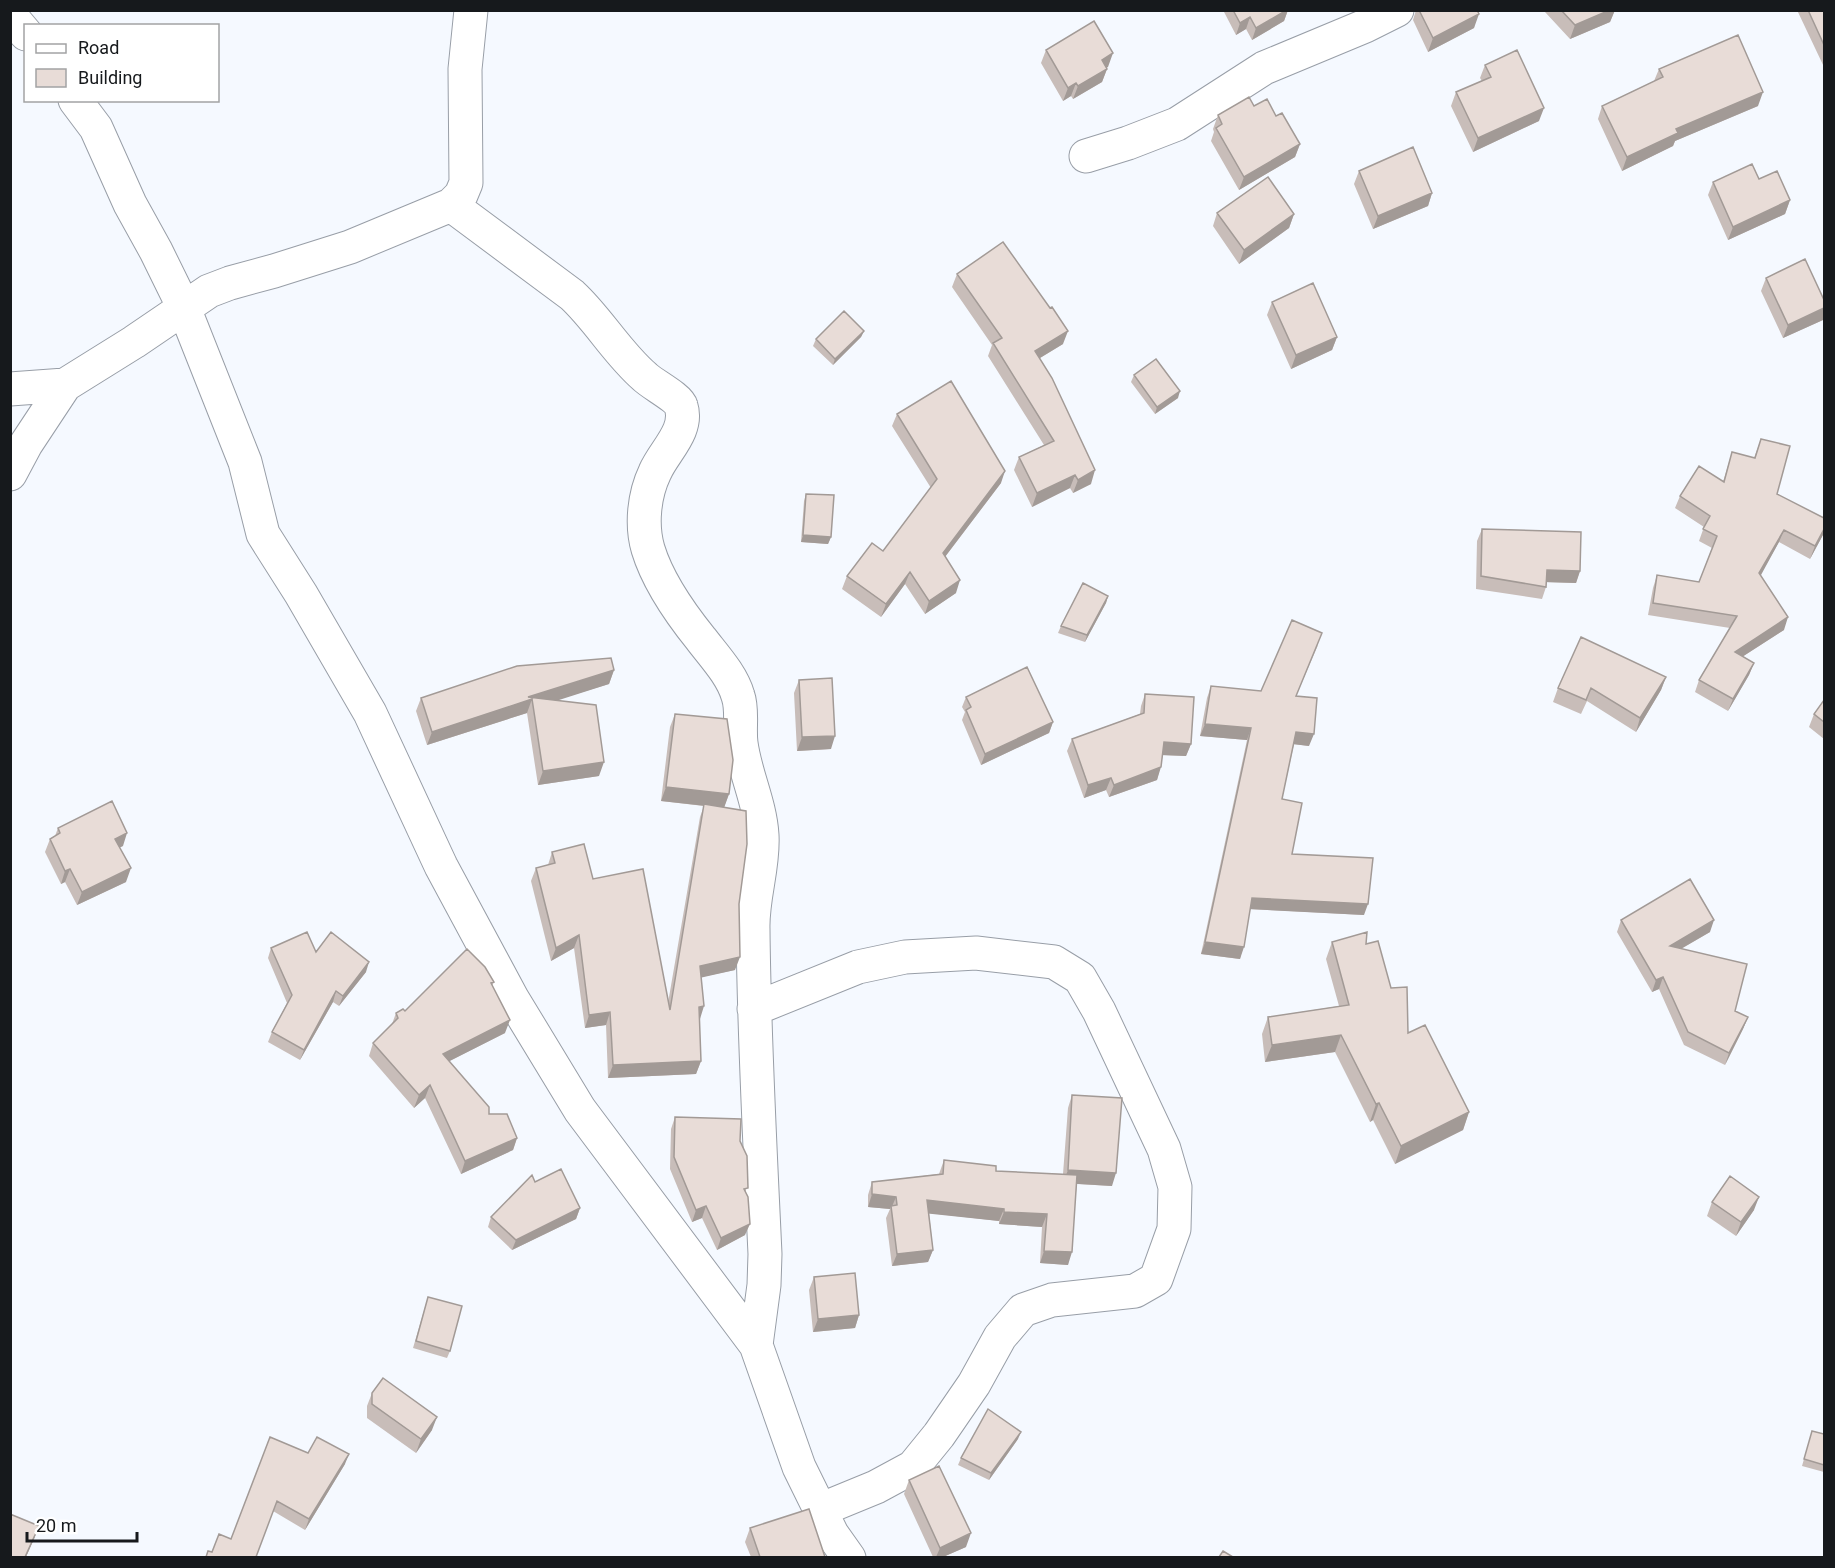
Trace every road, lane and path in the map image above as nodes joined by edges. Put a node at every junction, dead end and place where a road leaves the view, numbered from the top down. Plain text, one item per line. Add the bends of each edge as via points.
1 (471, 10) edge
2 (1397, 10) edge
3 (10, 15) edge
4 (24, 32) edge
5 (76, 102) edge
6 (1086, 156) dead end
7 (451, 205) junction
8 (184, 308) junction
9 (65, 385) junction
10 (10, 389) edge
11 (10, 474) edge
12 (754, 1009) junction
13 (756, 1345) junction
14 (820, 1510) junction
15 (849, 1557) edge

1 - 7 street via 465,69 466,183
2 - 6 street via 1264,68 1177,124
3 - 4 street
5 - 8 street via 96,128
7 - 8 street via 350,247 209,291
7 - 12 street via 572,295 630,364 682,406 678,436 655,471 647,494 644,530 661,579 724,669 740,699 741,744 762,835 752,919
8 - 9 street
8 - 13 street via 245,462 263,534 370,713 441,866 507,988 580,1110
9 - 10 street
9 - 11 street
12 - 13 street via 765,1254
12 - 14 street via 858,967 905,957 976,953 1054,962 1080,978 1099,1011 1164,1149 1175,1187 1174,1229 1156,1279 1135,1291 1052,1300 1023,1310 1000,1337 974,1384 913,1467
13 - 14 street via 799,1467
14 - 15 street

